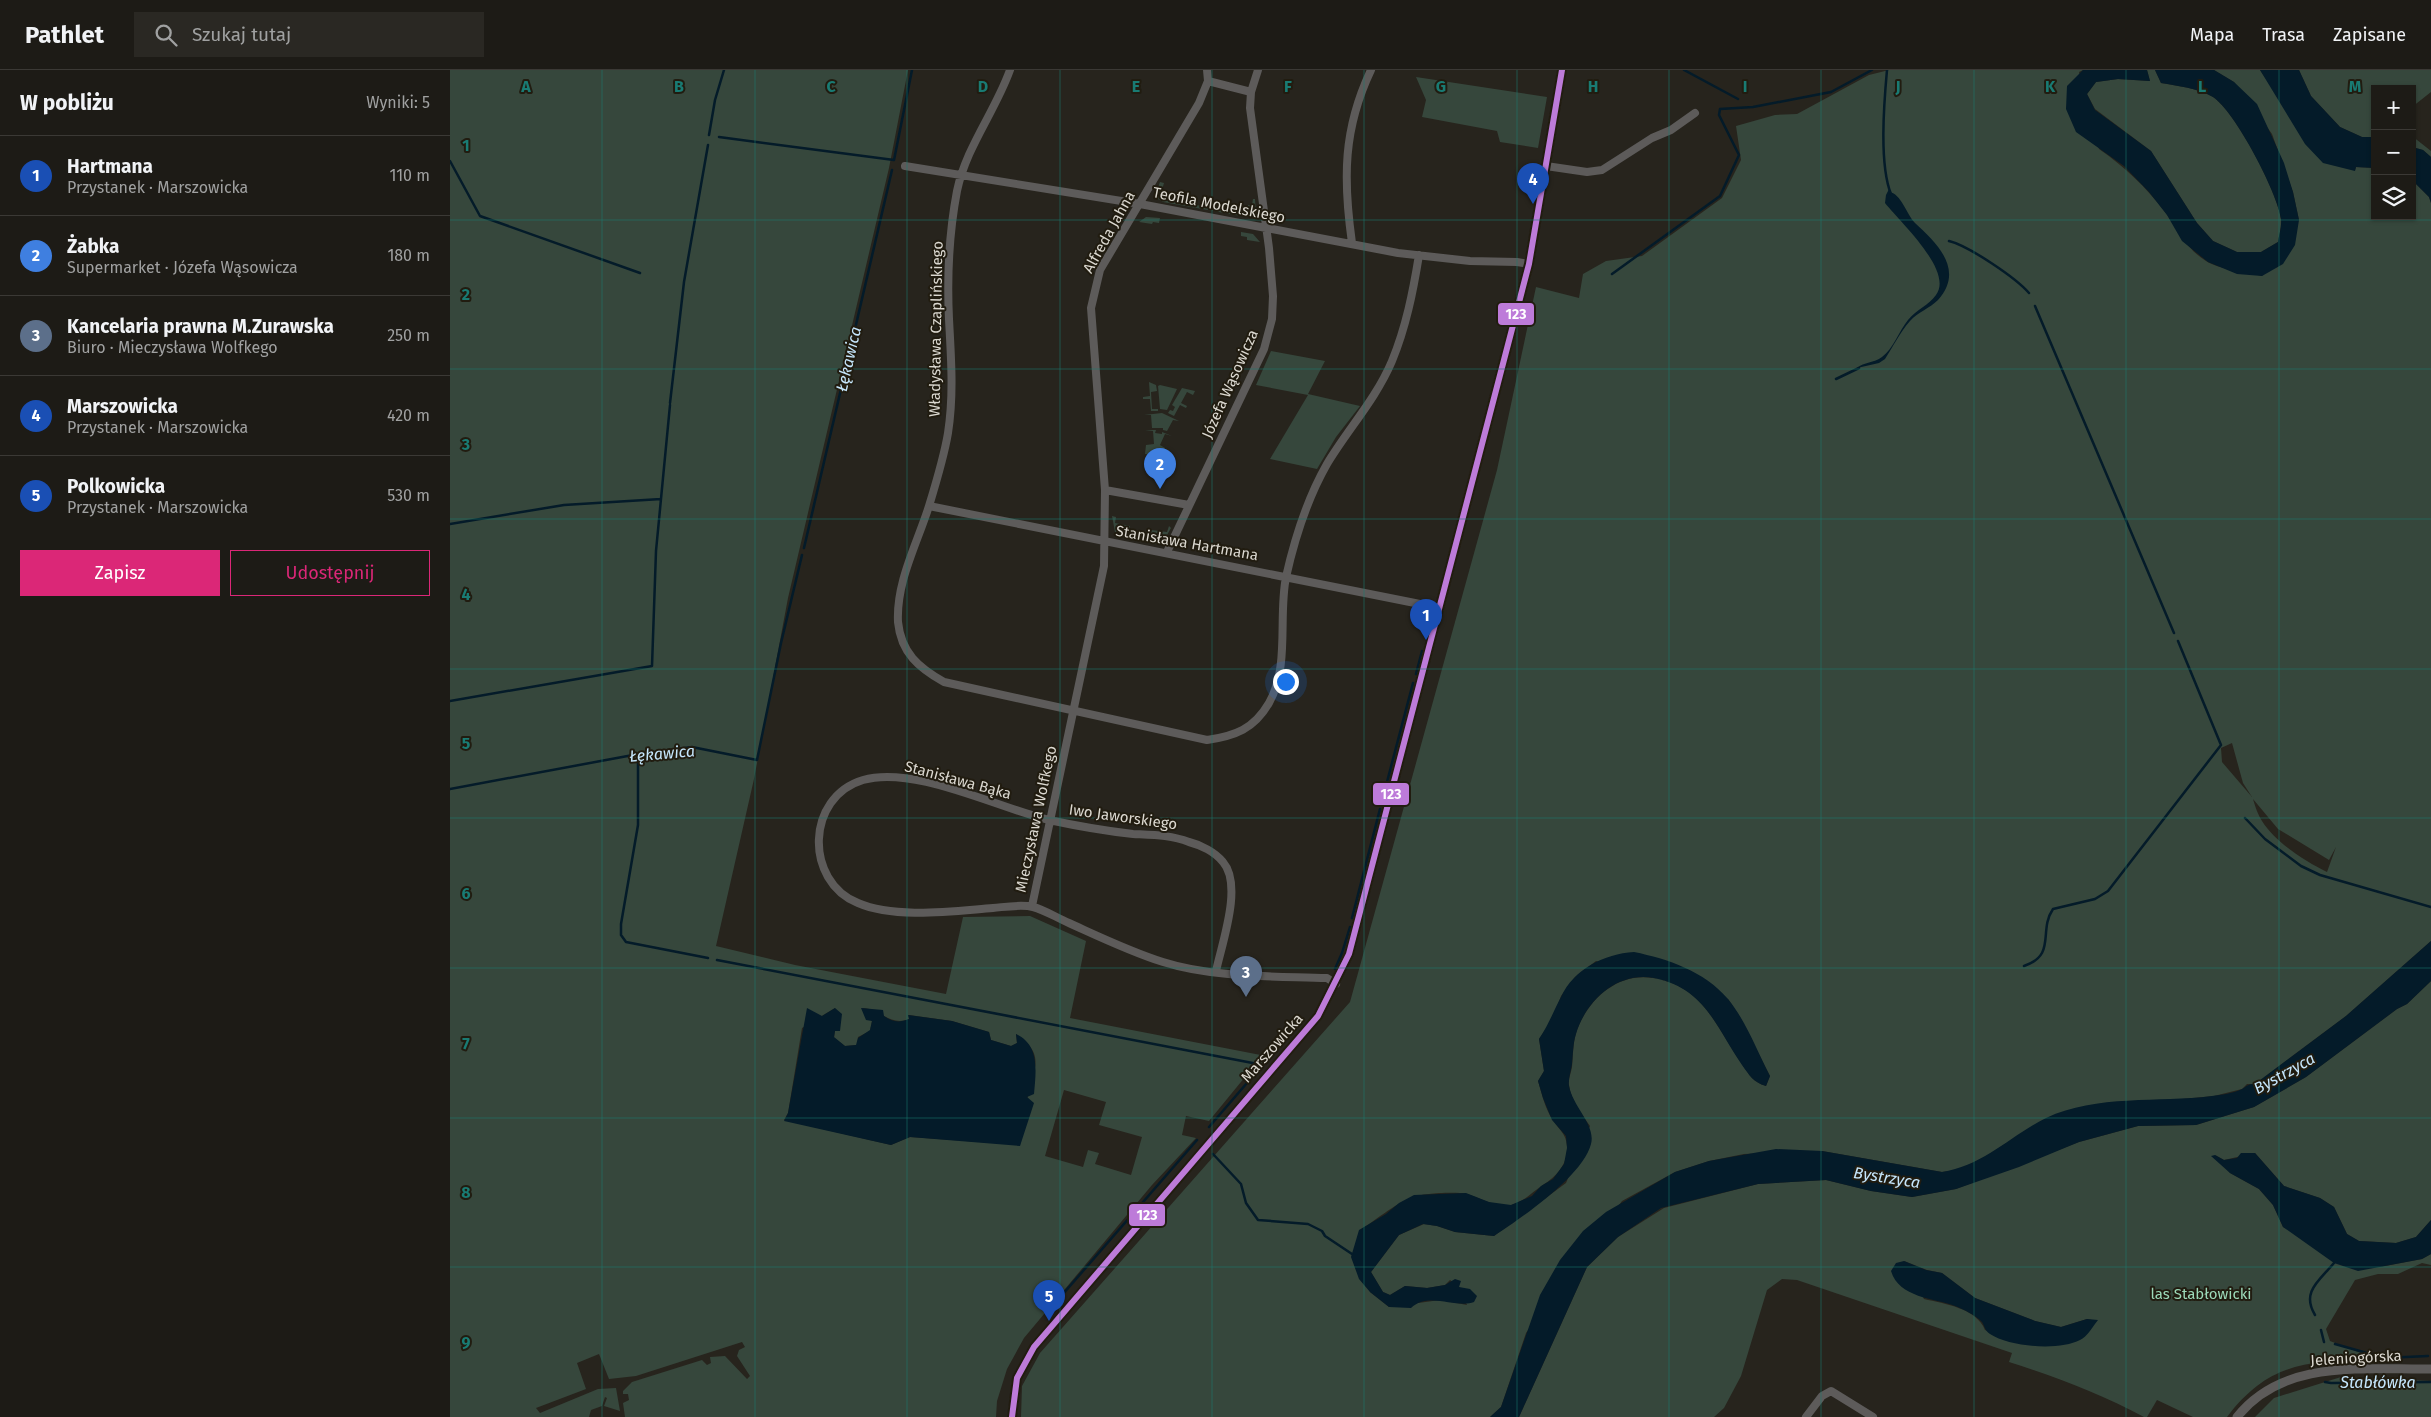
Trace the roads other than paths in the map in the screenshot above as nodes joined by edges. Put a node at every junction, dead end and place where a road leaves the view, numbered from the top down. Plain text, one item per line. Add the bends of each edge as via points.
1 (1010, 70) edge
2 (1208, 70) edge
3 (1258, 70) edge
4 (1371, 70) edge
5 (1562, 70) edge
6 (1208, 80) junction
7 (1251, 92) junction
8 (1695, 113) dead end
9 (905, 166) dead end
10 (1546, 166) junction
11 (962, 174) junction
12 (1140, 204) junction
13 (1265, 228) junction
14 (1352, 243) junction
15 (1419, 256) junction
16 (1529, 264) junction
17 (1105, 490) junction
18 (1189, 505) junction
19 (929, 506) junction
20 (1106, 542) junction
21 (1167, 552) junction
22 (1286, 576) junction
23 (1440, 608) junction
24 (1073, 710) junction
25 (1049, 820) junction
26 (1032, 906) junction
27 (1216, 971) junction
28 (1336, 984) junction
29 (2431, 1369) edge
30 (1012, 1417) edge
31 (1806, 1417) edge
32 (1873, 1417) edge
33 (2237, 1417) edge

1 - 11 street, Władysława Czaplińskiego via 968,154
2 - 6 street, Alfreda Jahna
3 - 7 street, Józefa Wąsowicza
4 - 14 street via 1351,122 1346,158
5 - 10 street, Marszowicka
6 - 7 street
6 - 12 street, Alfreda Jahna via 1199,103
7 - 13 street, Józefa Wąsowicza via 1250,108
8 - 10 street via 1602,170 1587,172
9 - 11 street, Teofila Modelskiego
10 - 16 street, Marszowicka
11 - 12 street, Teofila Modelskiego
11 - 19 street, Władysława Czaplińskiego via 953,216 948,286 952,396 948,434
12 - 13 street, Teofila Modelskiego
12 - 17 street, Alfreda Jahna via 1100,270 1091,308
13 - 14 street, Teofila Modelskiego
13 - 18 street, Józefa Wąsowicza via 1273,296 1269,330 1260,358
14 - 15 street, Teofila Modelskiego
15 - 16 street, Teofila Modelskiego
15 - 22 street, Władysława Czaplińskiego via 1409,307 1391,362 1312,493 1297,531
16 - 23 street, Marszowicka
17 - 18 street
17 - 20 street, Alfreda Jahna
18 - 21 street, Józefa Wąsowicza
19 - 20 street, Stanisława Hartmana
19 - 24 street, Władysława Czaplińskiego via 901,590 898,622 910,657 922,669 944,682
20 - 21 street, Stanisława Hartmana
20 - 24 street, Mieczysława Wolfkego via 1104,566
21 - 22 street, Stanisława Hartmana
22 - 23 street, Stanisława Hartmana
22 - 24 street, Władysława Czaplińskiego via 1279,679 1269,703 1253,724 1232,737 1208,740
23 - 28 street, Marszowicka via 1358,925
24 - 25 street, Mieczysława Wolfkego
25 - 26 street, Mieczysława Wolfkego
25 - 26 street, Stanisława Bąka via 937,786 877,777 854,783 843,791 830,804 820,827 819,856 826,874 842,893 860,904 919,912
25 - 27 street, Iwo Jaworskiego via 1131,834 1167,836 1209,850 1223,862 1231,874 1233,889
26 - 27 street, Mieczysława Wolfkego via 1120,947 1164,963
27 - 28 street, Mieczysława Wolfkego via 1327,978
28 - 30 street, Marszowicka via 1318,1016 1034,1347 1017,1378
29 - 33 street, Jeleniogórska via 2305,1374 2260,1394
31 - 32 street via 1827,1392 1834,1392

